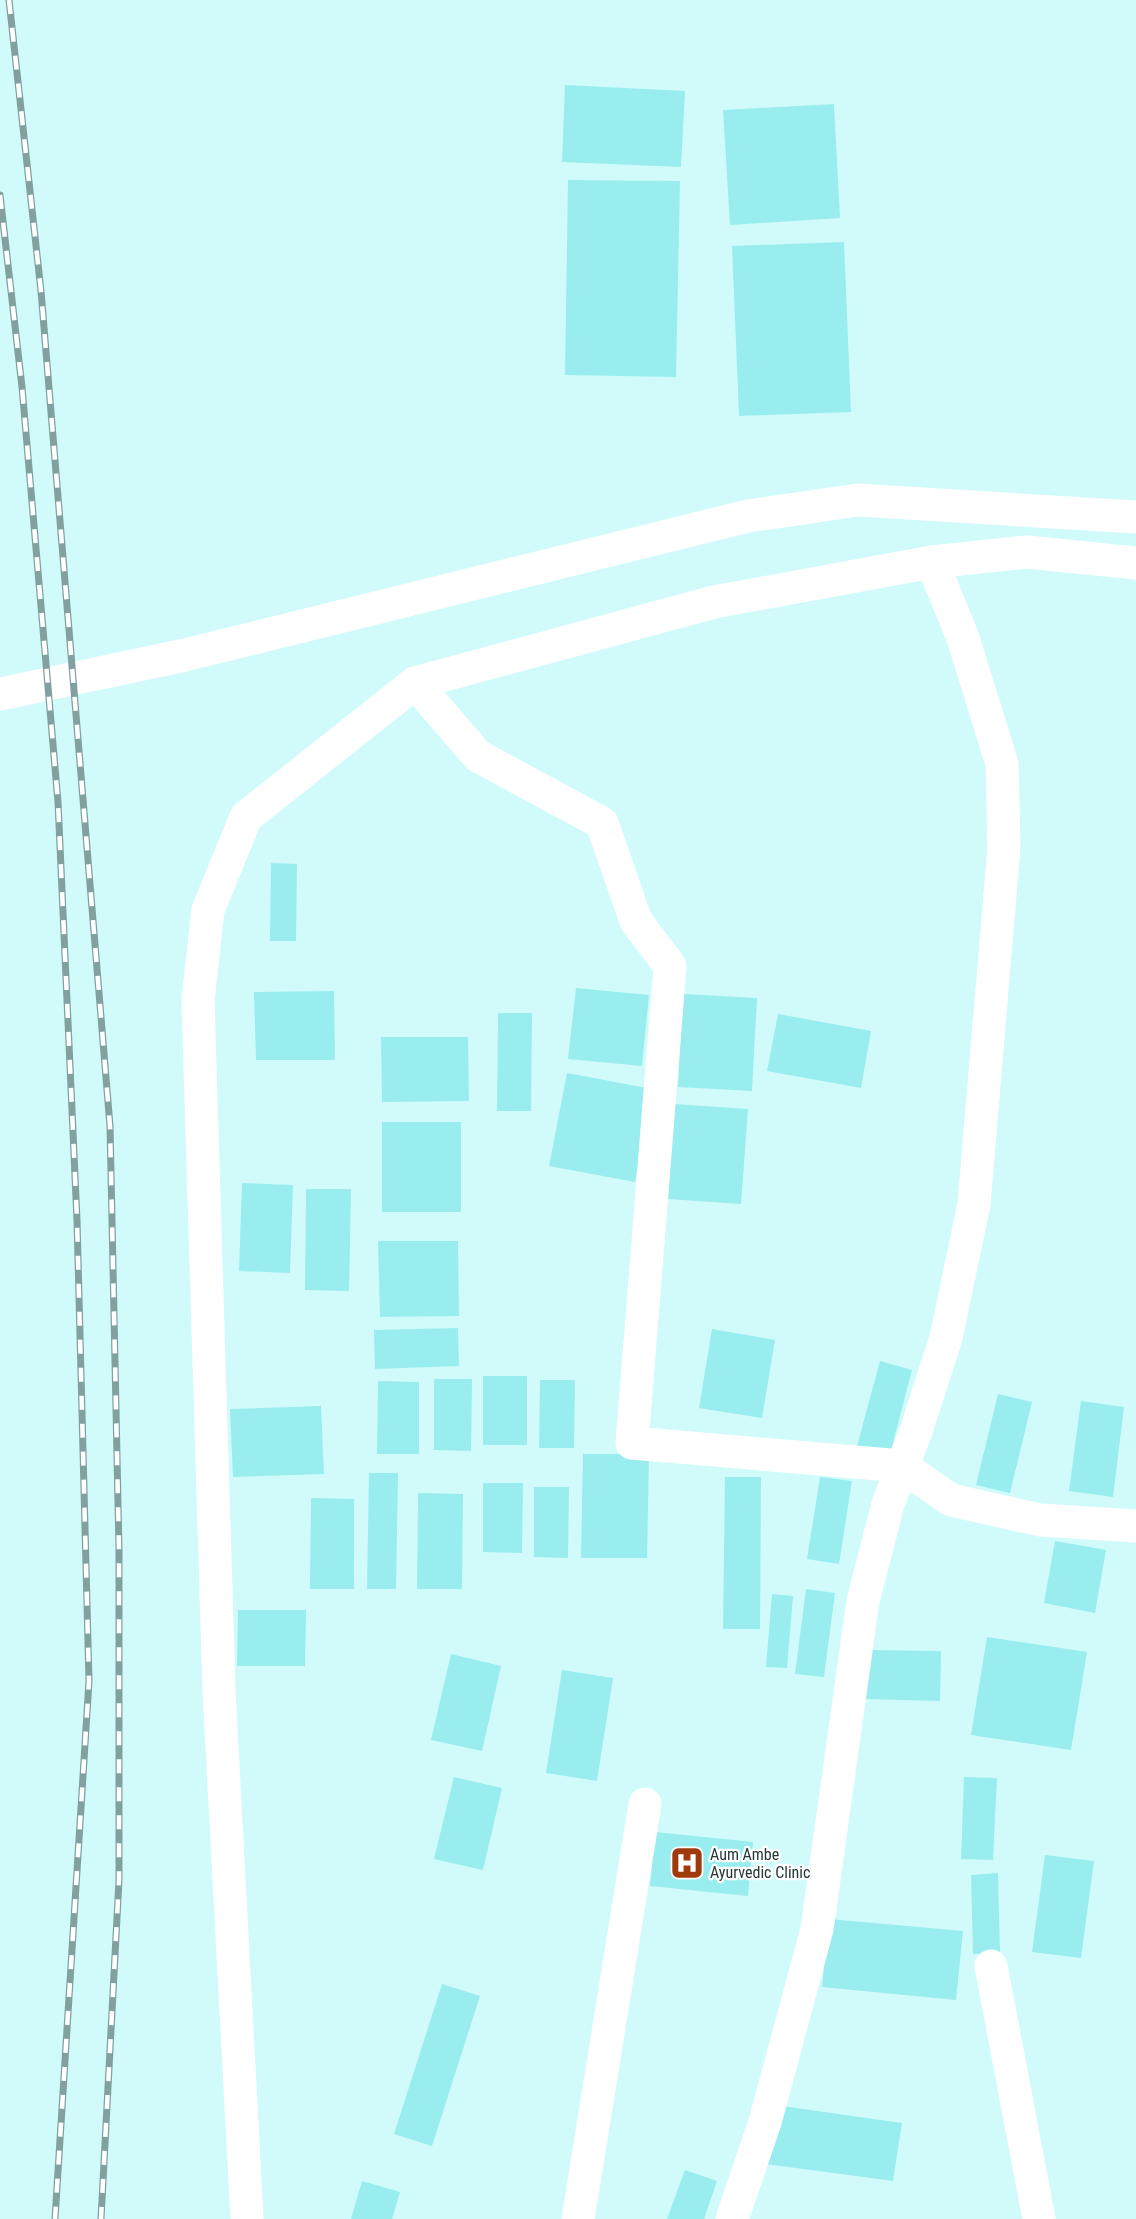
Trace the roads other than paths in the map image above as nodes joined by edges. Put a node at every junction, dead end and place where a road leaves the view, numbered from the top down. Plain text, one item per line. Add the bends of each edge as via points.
1 (1136, 517) edge
2 (932, 562) junction
3 (1136, 563) edge
4 (415, 683) junction
5 (0, 693) edge
6 (902, 1466) junction
7 (1136, 1526) edge
8 (645, 1804) dead end
9 (991, 1966) dead end
10 (247, 2219) edge
11 (578, 2219) edge
12 (732, 2219) edge
13 (1039, 2219) edge

1 - 5 street via 858,500 748,516 185,655
2 - 3 street via 1027,552
2 - 4 street via 714,602
2 - 6 street via 963,638 1002,764 1004,847 974,1204 946,1338
4 - 6 street via 478,756 602,824 636,921 670,966 632,1443
4 - 10 street via 246,817 208,910 200,988 219,1690
6 - 7 street via 951,1500 1040,1520
6 - 12 street via 863,1601 817,1929 765,2122
8 - 11 street
9 - 13 street

